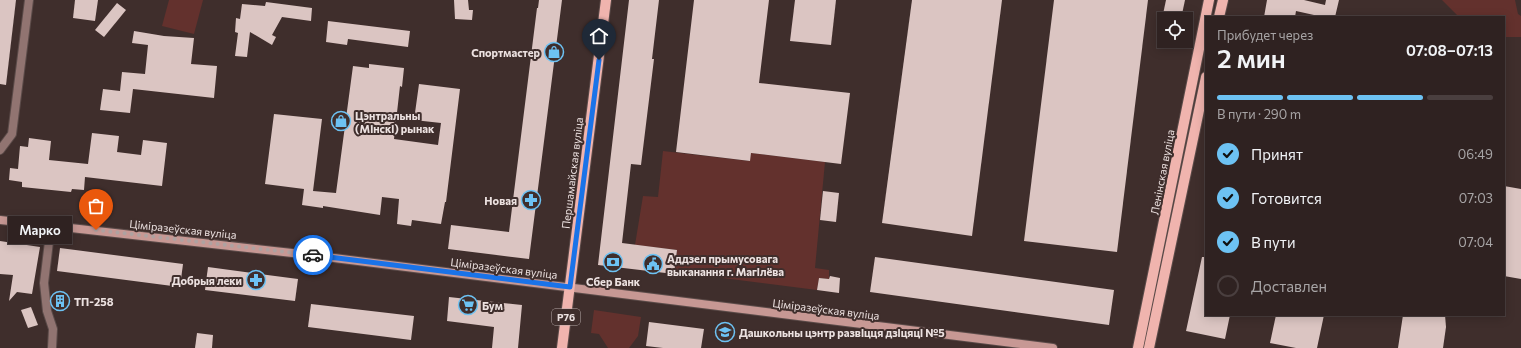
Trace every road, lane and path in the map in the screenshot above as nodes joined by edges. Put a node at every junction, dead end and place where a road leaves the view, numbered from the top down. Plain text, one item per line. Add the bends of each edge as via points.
1 (29, 0) edge
2 (606, 0) edge
3 (1209, 0) edge
4 (1223, 0) edge
5 (1206, 16) edge
6 (1219, 16) edge
7 (1205, 20) edge
8 (1205, 82) edge
9 (0, 150) edge
10 (0, 220) edge
11 (51, 225) junction
12 (570, 287) junction
13 (52, 348) edge
14 (562, 348) edge
15 (1053, 348) edge
16 (1138, 348) edge
17 (1149, 348) edge

1 - 9 street via 12,134
2 - 12 main road, Першамайская вуліца / Р76
3 - 5 main road, Ленінская вуліца
4 - 6 main road
7 - 16 main road, Ленінская вуліца
8 - 17 main road
10 - 11 main road, Ціміразеўская вуліца
11 - 12 main road, Ціміразеўская вуліца
11 - 13 street via 44,283 47,311 53,329
12 - 14 main road, Першамайская вуліца / Р76
12 - 15 main road, Ціміразеўская вуліца

